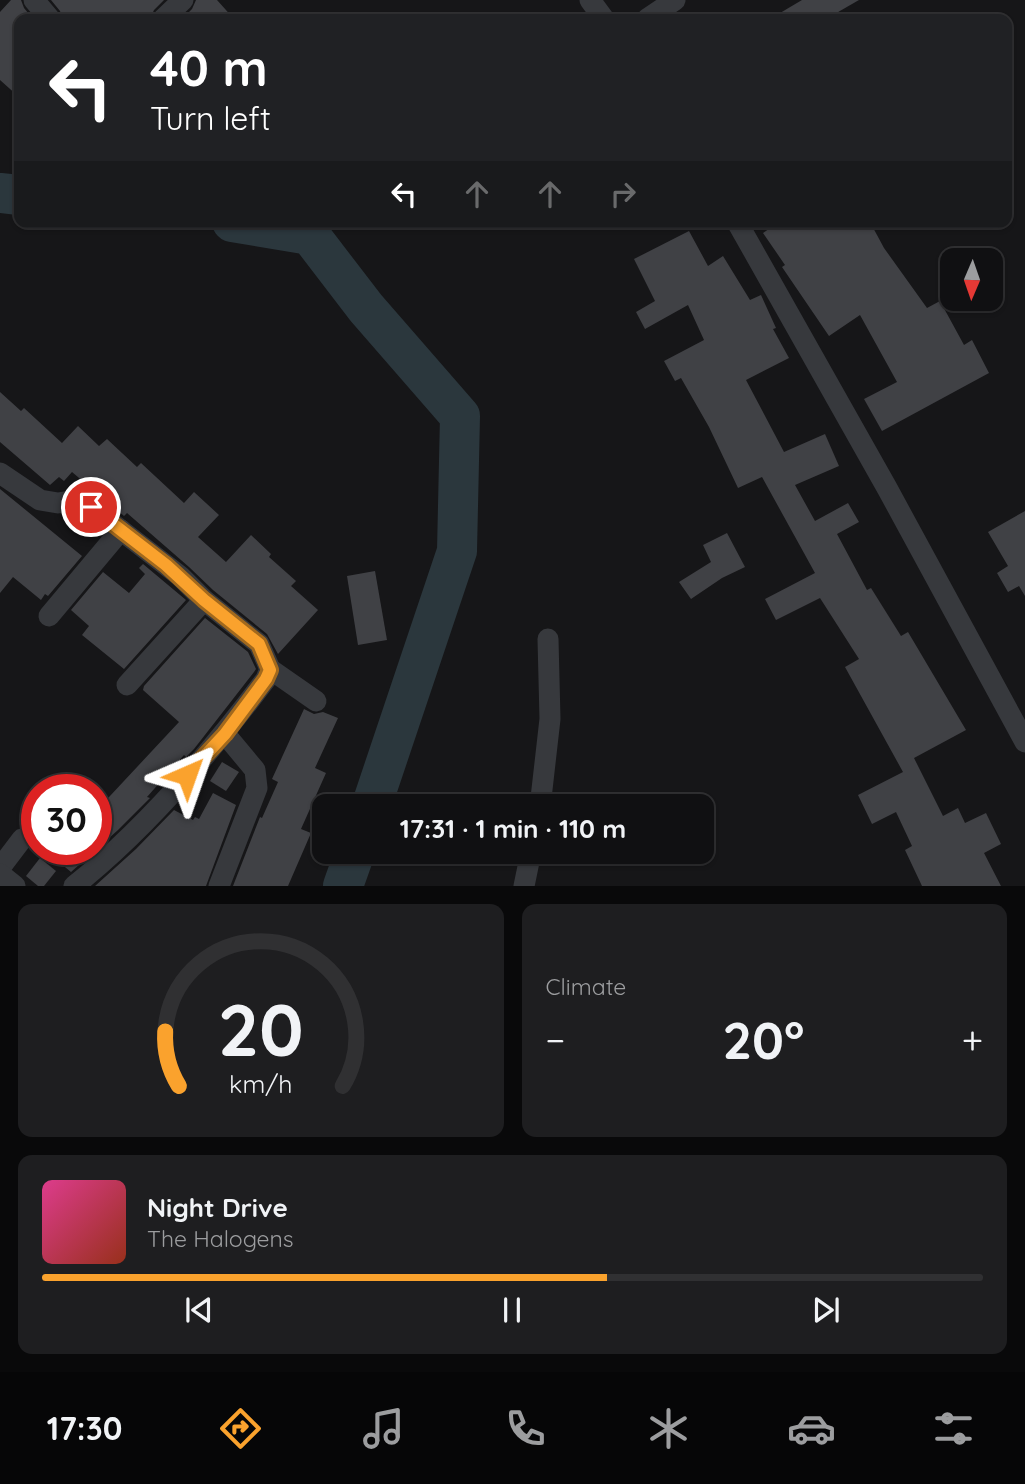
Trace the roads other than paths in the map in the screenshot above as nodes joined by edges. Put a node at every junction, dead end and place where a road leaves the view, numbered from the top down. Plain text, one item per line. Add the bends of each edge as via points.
1 (34, 0) edge
2 (675, 0) edge
3 (46, 14) edge
4 (654, 14) edge
5 (740, 228) edge
6 (0, 472) edge
7 (121, 530) junction
8 (204, 600) junction
9 (49, 616) dead end
10 (548, 639) dead end
11 (270, 670) junction
12 (127, 685) dead end
13 (316, 701) dead end
14 (225, 734) junction
15 (1025, 739) edge
16 (541, 794) edge
17 (21, 840) edge
18 (529, 864) edge
19 (0, 868) edge
20 (0, 874) edge
21 (15, 886) edge
22 (74, 886) edge
23 (219, 886) edge
24 (524, 886) edge

1 - 3 street
2 - 4 street
5 - 15 street
6 - 7 street via 40,500 91,507
7 - 8 street
7 - 9 street
8 - 11 street via 259,644
8 - 12 street
10 - 16 street via 550,719
11 - 13 street
11 - 14 street
14 - 22 street via 111,856
14 - 23 street via 254,769 257,788
17 - 19 street
18 - 24 street
20 - 21 street

